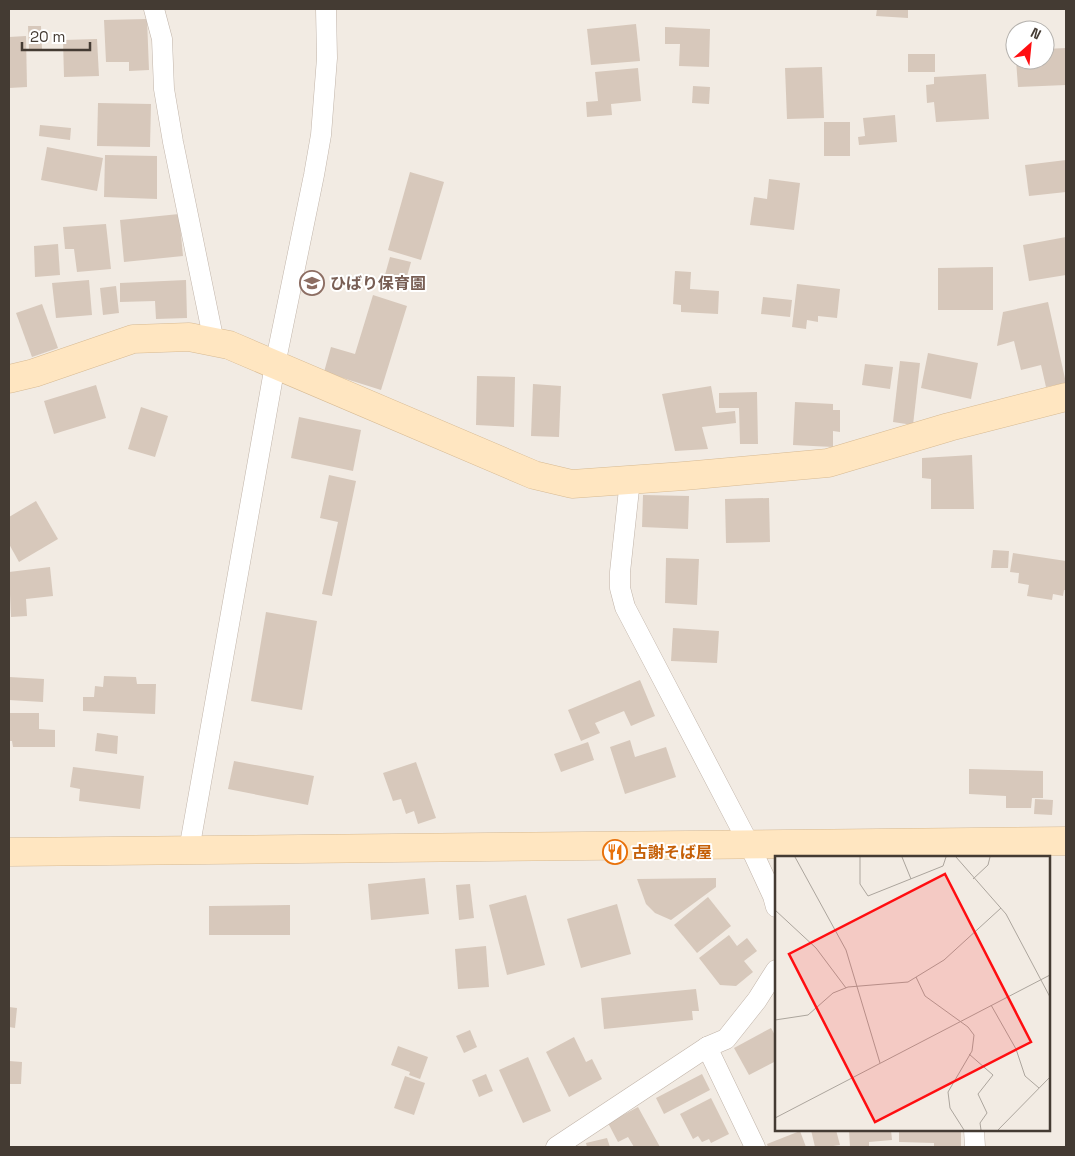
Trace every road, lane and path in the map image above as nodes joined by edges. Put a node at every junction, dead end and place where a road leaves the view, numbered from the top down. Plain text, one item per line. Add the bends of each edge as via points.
1 (154, 9) edge
2 (326, 9) edge
3 (214, 342) junction
4 (275, 365) junction
5 (9, 379) edge
6 (1066, 397) edge
7 (630, 480) junction
8 (1066, 841) edge
9 (749, 844) junction
10 (189, 850) junction
11 (958, 850) edge
12 (9, 852) edge
13 (775, 902) edge
14 (775, 972) edge
15 (707, 1048) junction
16 (974, 1131) edge
17 (556, 1147) edge
18 (755, 1147) edge
19 (975, 1147) edge

1 - 3 street via 162,39 164,89 170,124
2 - 4 street via 327,58 319,143
3 - 4 street
3 - 5 street via 189,337 133,339 34,374
4 - 7 street via 534,475 572,484
4 - 10 street
6 - 7 street via 828,462
7 - 9 street via 620,572 625,607
8 - 11 street
9 - 10 street
9 - 11 street
9 - 13 street
10 - 12 street
14 - 15 street via 726,1039
15 - 17 street
15 - 18 street
16 - 19 street

